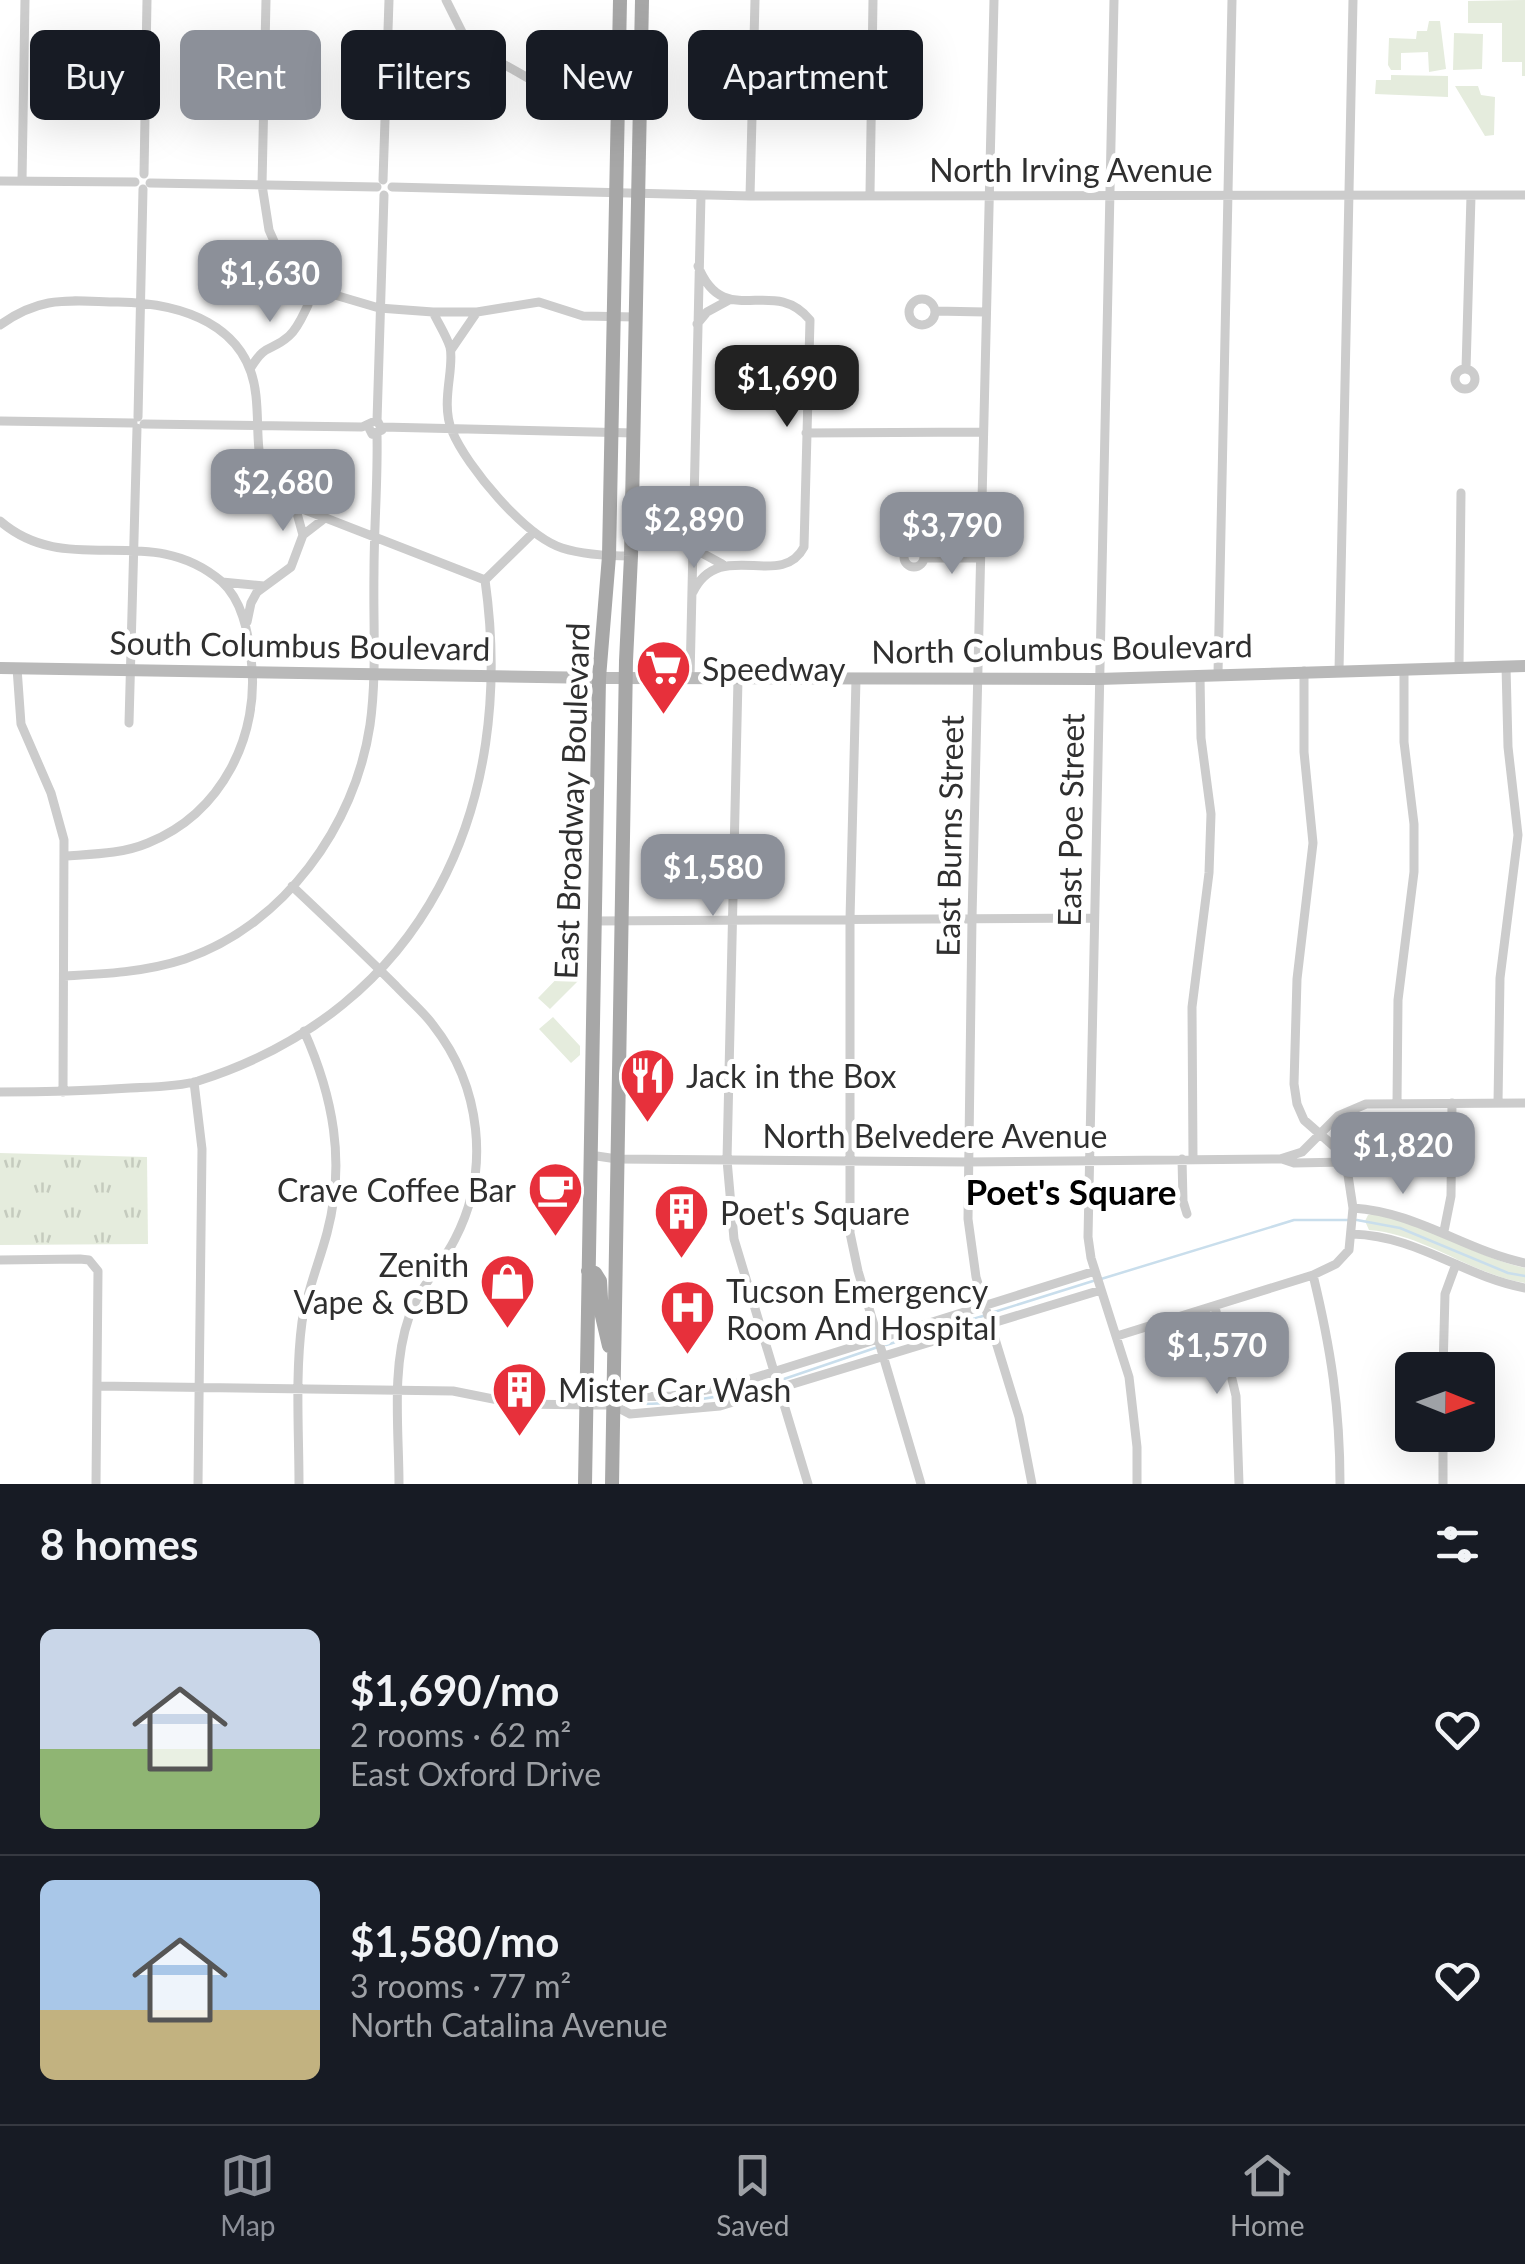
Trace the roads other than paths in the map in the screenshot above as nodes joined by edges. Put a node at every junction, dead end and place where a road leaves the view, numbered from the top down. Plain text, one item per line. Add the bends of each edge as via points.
1 (26, 0) edge
2 (147, 0) edge
3 (266, 0) edge
4 (389, 0) edge
5 (446, 0) edge
6 (620, 0) edge
7 (642, 0) edge
8 (755, 0) edge
9 (873, 0) edge
10 (994, 0) edge
11 (1114, 0) edge
12 (1232, 0) edge
13 (1353, 0) edge
14 (388, 30) edge
15 (461, 30) edge
16 (619, 30) edge
17 (641, 30) edge
18 (386, 120) edge
19 (617, 120) edge
20 (639, 120) edge
21 (0, 180) edge
22 (22, 181) junction
23 (143, 182) junction
24 (262, 185) junction
25 (384, 187) junction
26 (616, 194) junction
27 (638, 194) junction
28 (870, 194) junction
29 (989, 194) junction
30 (1110, 194) junction
31 (701, 195) junction
32 (1525, 195) edge
33 (750, 196) junction
34 (1228, 196) junction
35 (1349, 196) junction
36 (1471, 196) junction
37 (698, 266) junction
38 (301, 276) junction
39 (328, 293) junction
40 (729, 300) junction
41 (140, 302) junction
42 (308, 305) junction
43 (379, 308) junction
44 (934, 311) dead end
45 (432, 312) junction
46 (478, 312) junction
47 (985, 312) junction
48 (613, 317) junction
49 (636, 317) junction
50 (697, 324) junction
51 (0, 325) edge
52 (237, 344) junction
53 (262, 349) junction
54 (451, 350) junction
55 (250, 369) junction
56 (1466, 369) dead end
57 (0, 421) edge
58 (138, 423) junction
59 (256, 426) junction
60 (376, 427) junction
61 (452, 430) junction
62 (611, 432) junction
63 (806, 432) junction
64 (983, 432) junction
65 (634, 433) junction
66 (1461, 493) dead end
67 (294, 506) junction
68 (325, 518) junction
69 (0, 521) edge
70 (534, 532) junction
71 (302, 536) junction
72 (374, 536) junction
73 (694, 541) junction
74 (135, 550) junction
75 (608, 556) junction
76 (631, 556) junction
77 (924, 558) dead end
78 (980, 558) junction
79 (724, 565) junction
80 (485, 580) junction
81 (221, 581) junction
82 (264, 586) junction
83 (693, 592) junction
84 (247, 629) junction
85 (1506, 666) junction
86 (1525, 666) edge
87 (0, 668) edge
88 (17, 668) junction
89 (1460, 668) junction
90 (1404, 669) junction
91 (133, 670) junction
92 (253, 672) junction
93 (1304, 672) junction
94 (1338, 672) junction
95 (1218, 674) junction
96 (372, 675) junction
97 (1200, 675) junction
98 (492, 676) junction
99 (599, 678) junction
100 (626, 678) junction
101 (690, 678) junction
102 (738, 678) junction
103 (978, 678) junction
104 (856, 679) junction
105 (1098, 679) junction
106 (129, 723) dead end
107 (65, 856) junction
108 (292, 886) junction
109 (972, 918) junction
110 (1092, 918) junction
111 (733, 919) junction
112 (621, 920) junction
113 (850, 920) junction
114 (594, 921) junction
115 (380, 969) junction
116 (64, 976) junction
117 (304, 1031) junction
118 (194, 1082) junction
119 (0, 1092) edge
120 (62, 1092) junction
121 (1397, 1103) junction
122 (1498, 1103) junction
123 (1452, 1104) junction
124 (1525, 1104) edge
125 (1322, 1134) junction
126 (590, 1156) junction
127 (1188, 1158) junction
128 (617, 1159) junction
129 (849, 1159) junction
130 (1280, 1159) junction
131 (726, 1160) junction
132 (1087, 1161) junction
133 (967, 1162) junction
134 (1346, 1162) junction
135 (1353, 1208) junction
136 (1187, 1214) dead end
137 (1444, 1231) junction
138 (1352, 1234) junction
139 (0, 1260) edge
140 (1525, 1263) edge
141 (1456, 1264) junction
142 (588, 1272) junction
143 (1095, 1272) junction
144 (1313, 1276) junction
145 (1525, 1288) edge
146 (1101, 1290) junction
147 (984, 1305) junction
148 (1215, 1307) junction
149 (991, 1326) junction
150 (1116, 1336) junction
151 (878, 1338) junction
152 (1443, 1352) edge
153 (884, 1358) junction
154 (614, 1366) junction
155 (773, 1372) junction
156 (97, 1386) junction
157 (200, 1387) junction
158 (299, 1387) junction
159 (399, 1389) junction
160 (779, 1391) junction
161 (586, 1405) junction
162 (613, 1405) junction
163 (1443, 1452) edge
164 (96, 1484) edge
165 (198, 1484) edge
166 (299, 1484) edge
167 (399, 1484) edge
168 (585, 1484) edge
169 (612, 1484) edge
170 (808, 1484) edge
171 (921, 1484) edge
172 (1032, 1484) edge
173 (1137, 1484) edge
174 (1240, 1484) edge
175 (1340, 1484) edge
176 (1443, 1484) edge

1 - 22 street
2 - 23 street
3 - 24 street
4 - 14 street
5 - 15 street
6 - 16 main road, East Broadway Boulevard
7 - 17 main road, East Broadway Boulevard
8 - 33 street
9 - 28 street
10 - 29 street, East Burns Street
11 - 30 street, East Poe Street
12 - 34 street
13 - 35 street
18 - 25 street
19 - 26 main road, East Broadway Boulevard
20 - 27 main road, East Broadway Boulevard
21 - 22 street, North Irving Avenue
22 - 23 street, North Irving Avenue
23 - 24 street, North Irving Avenue
23 - 41 street
24 - 25 street, North Irving Avenue
24 - 38 street via 268,230
25 - 26 street, North Irving Avenue
25 - 43 street
26 - 27 street, North Irving Avenue
26 - 48 main road, East Broadway Boulevard
27 - 31 street, North Irving Avenue
27 - 49 main road, East Broadway Boulevard
28 - 29 street, North Irving Avenue
28 - 33 street, North Irving Avenue
29 - 30 street, North Irving Avenue
29 - 47 street, East Burns Street
30 - 34 street, North Irving Avenue
30 - 105 street, East Poe Street
31 - 33 street, North Irving Avenue
31 - 37 street
32 - 36 street, North Irving Avenue
34 - 35 street, North Irving Avenue
34 - 95 street
35 - 36 street, North Irving Avenue
35 - 94 street
36 - 56 street
37 - 40 street via 709,288
37 - 50 street
38 - 39 street
38 - 42 street
39 - 42 street
39 - 43 street
40 - 50 street
40 - 63 street via 785,301 810,320
41 - 51 street via 35,304
41 - 52 street via 200,316
41 - 58 street
42 - 53 street via 290,335
43 - 45 street
43 - 60 street
44 - 47 street
45 - 46 street
45 - 54 street
46 - 48 street via 539,302
46 - 54 street
47 - 64 street, East Burns Street
48 - 49 street
48 - 62 main road, East Broadway Boulevard
49 - 65 main road, East Broadway Boulevard
50 - 73 street
52 - 53 street
52 - 55 street
53 - 55 street
54 - 61 street via 446,391
55 - 59 street
57 - 58 street
58 - 59 street
58 - 74 street
59 - 60 street
59 - 67 street via 260,462 276,492
60 - 61 street
60 - 72 street
61 - 62 street
61 - 70 street via 478,471
62 - 65 street
62 - 75 main road, East Broadway Boulevard
63 - 64 street
63 - 79 street via 804,546 798,558 772,566
64 - 78 street, East Burns Street
65 - 76 main road, East Broadway Boulevard
66 - 89 street
67 - 68 street
67 - 71 street
68 - 71 street
68 - 72 street
69 - 74 street via 32,542 57,548
70 - 75 street via 560,548
70 - 80 street
71 - 82 street via 291,567
72 - 80 street
72 - 96 street
73 - 79 street
73 - 83 street
74 - 81 street via 174,554
74 - 91 street
75 - 76 street
75 - 99 main road, East Broadway Boulevard
76 - 100 main road, East Broadway Boulevard
77 - 78 street
78 - 103 street, East Burns Street
79 - 83 street via 704,574
80 - 98 street
81 - 82 street
81 - 84 street
82 - 84 street via 251,604
83 - 101 street
84 - 92 street
85 - 86 street, North Columbus Boulevard
85 - 89 street, North Columbus Boulevard
85 - 122 street via 1518,835 1499,993
87 - 88 street, South Columbus Boulevard
88 - 91 street, South Columbus Boulevard
88 - 107 street via 21,724 57,809
89 - 90 street, North Columbus Boulevard
90 - 94 street, North Columbus Boulevard
90 - 121 street via 1414,872 1398,1000
91 - 92 street, South Columbus Boulevard
91 - 106 street
92 - 96 street, South Columbus Boulevard
92 - 107 street via 242,747 202,806 146,844
93 - 94 street, North Columbus Boulevard
93 - 95 street, North Columbus Boulevard
93 - 125 street via 1313,843 1297,979 1294,1084 1304,1120
95 - 97 street, North Columbus Boulevard
96 - 98 street, South Columbus Boulevard
96 - 108 street via 370,722 352,796
97 - 105 street, North Columbus Boulevard
97 - 127 street via 1210,834 1192,1006
98 - 99 street, South Columbus Boulevard
98 - 115 street via 486,756 465,830 429,906
99 - 100 street, North Columbus Boulevard
99 - 114 main road, East Broadway Boulevard
100 - 101 street, North Columbus Boulevard
100 - 112 main road, East Broadway Boulevard
101 - 102 street, North Columbus Boulevard
102 - 104 street, North Columbus Boulevard
102 - 111 street
103 - 104 street, North Columbus Boulevard
103 - 105 street, North Columbus Boulevard
103 - 109 street, East Burns Street
104 - 113 street
105 - 110 street, East Poe Street
107 - 116 street
108 - 115 street
108 - 116 street via 259,918 185,958 112,974
109 - 110 street
109 - 113 street
109 - 133 street, East Burns Street
110 - 132 street, East Poe Street
111 - 112 street
111 - 113 street
111 - 131 street
112 - 114 street
112 - 128 main road, East Broadway Boulevard
113 - 129 street
114 - 126 main road, East Broadway Boulevard
115 - 117 street
115 - 159 street via 432,1024 466,1082 478,1155 466,1218 408,1319
116 - 120 street
117 - 118 street
117 - 158 street via 334,1115 336,1165 327,1232 302,1324
118 - 120 street
118 - 157 street via 202,1149
119 - 120 street
121 - 123 street
121 - 125 street via 1347,1110
122 - 123 street
122 - 124 street
123 - 137 street
125 - 130 street via 1302,1152
125 - 134 street
126 - 128 street, North Belvedere Avenue
126 - 142 main road, East Broadway Boulevard
127 - 130 street, North Belvedere Avenue
127 - 132 street, North Belvedere Avenue
127 - 136 street
128 - 131 street, North Belvedere Avenue
128 - 154 main road, East Broadway Boulevard
129 - 131 street, North Belvedere Avenue
129 - 133 street, North Belvedere Avenue
129 - 151 street via 850,1232
130 - 134 street, North Belvedere Avenue
131 - 155 street via 734,1238
132 - 133 street, North Belvedere Avenue
132 - 143 street, East Poe Street
133 - 147 street, East Burns Street via 970,1248
134 - 135 street
135 - 137 street via 1382,1210
135 - 138 street
137 - 140 street
138 - 141 street via 1406,1241
138 - 144 street via 1350,1250
139 - 156 street via 89,1260 98,1276
141 - 145 street
141 - 152 street via 1445,1294
142 - 154 main road via 600,1281
142 - 161 main road, East Broadway Boulevard
143 - 146 street, East Poe Street
143 - 147 street
144 - 148 street
144 - 175 street via 1340,1417
146 - 149 street
146 - 150 street, East Poe Street
147 - 149 street, East Burns Street
147 - 151 street
148 - 150 street
148 - 174 street via 1236,1396
149 - 153 street
149 - 172 street, East Burns Street
150 - 173 street, East Poe Street via 1130,1378
151 - 153 street
151 - 155 street
153 - 160 street
153 - 171 street
154 - 162 main road, East Broadway Boulevard
155 - 160 street
155 - 162 street via 707,1392 630,1397
156 - 157 street
156 - 164 street
157 - 158 street
157 - 165 street
158 - 159 street
158 - 166 street
159 - 161 street
159 - 167 street
160 - 162 street via 664,1413 630,1414
160 - 170 street
161 - 162 street
161 - 168 main road, East Broadway Boulevard
162 - 169 main road, East Broadway Boulevard
163 - 176 street

